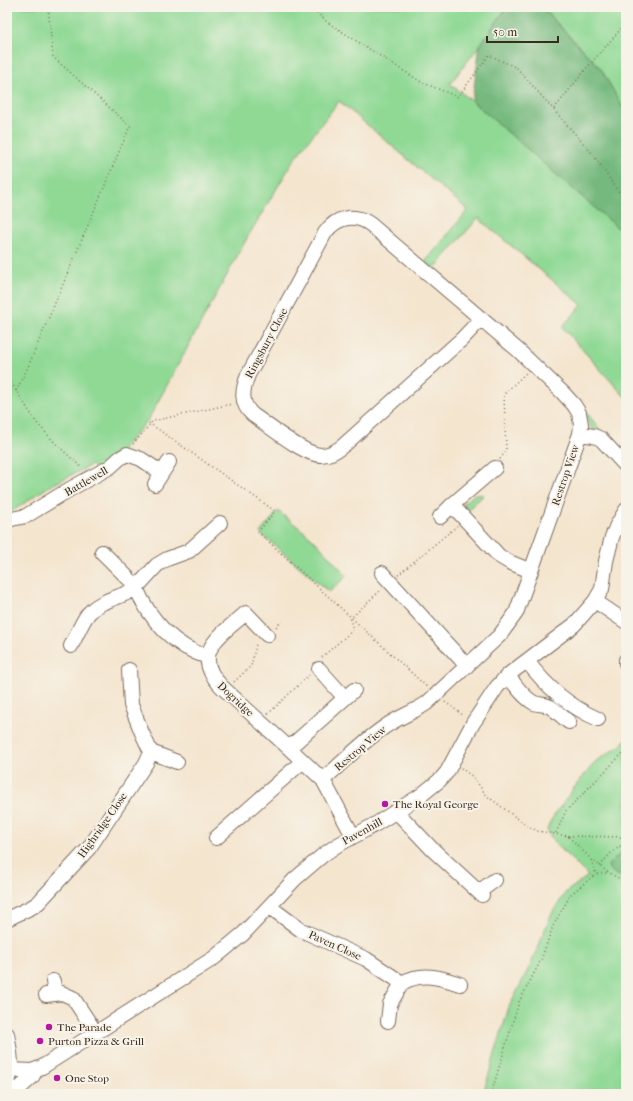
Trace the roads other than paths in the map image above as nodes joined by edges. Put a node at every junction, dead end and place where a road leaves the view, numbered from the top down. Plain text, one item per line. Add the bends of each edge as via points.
1 (481, 320) junction
2 (580, 434) junction
3 (626, 466) edge
4 (495, 468) road end
5 (162, 473) dead end
6 (452, 506) junction
7 (626, 510) edge
8 (440, 516) dead end
9 (7, 520) edge
10 (214, 526) dead end
11 (102, 552) dead end
12 (531, 571) junction
13 (386, 577) road end
14 (136, 588) junction
15 (595, 601) junction
16 (626, 622) edge
17 (267, 635) road end
18 (72, 637) dead end
19 (208, 657) junction
20 (527, 661) junction
21 (467, 666) junction
22 (318, 668) road end
23 (129, 670) dead end
24 (508, 674) junction
25 (598, 719) dead end
26 (569, 722) dead end
27 (289, 748) junction
28 (151, 752) junction
29 (303, 761) junction
30 (177, 762) dead end
31 (323, 780) junction
32 (396, 812) junction
33 (353, 836) junction
34 (216, 838) dead end
35 (495, 880) dead end
36 (270, 907) junction
37 (7, 919) edge
38 (402, 983) junction
39 (460, 984) dead end
40 (52, 990) dead end
41 (388, 1022) dead end
42 (96, 1033) junction
43 (7, 1034) edge
44 (11, 1070) junction
45 (36, 1070) junction
46 (7, 1084) edge
47 (7, 1090) edge
48 (13, 1094) edge

1 - 1 street, Ringsbury Close via 370,224 356,218 343,218 330,226 320,240 248,375 243,390 244,402 253,415 297,445 316,454 331,454
1 - 2 street, Ringsbury Close via 535,365 570,400 581,417
2 - 3 street, Restrop View via 601,439
2 - 12 street, Restrop View
4 - 6 street
5 - 9 street, Battlewell via 128,454 26,516
6 - 8 street
6 - 12 street via 499,556
7 - 15 street, Pavenhill via 612,537 602,589
10 - 14 street via 189,551 161,562 153,568
11 - 14 street
12 - 21 street, Restrop View via 511,621
13 - 21 street
14 - 18 street via 91,610
14 - 19 street via 147,609 163,629 192,652
15 - 16 street
15 - 20 street, Pavenhill via 574,625
17 - 19 street via 246,613 216,640
19 - 27 street, Dogridge via 207,664 211,674
20 - 24 street, Pavenhill
20 - 25 street via 538,675 572,705
21 - 31 street, Restrop View via 416,711 372,735
22 - 27 street via 349,694
23 - 28 street via 131,705
24 - 26 street via 528,699 548,705
24 - 32 street, Pavenhill via 473,723 447,772 430,789
27 - 29 street, Dogridge
28 - 30 street
28 - 37 street, Highridge Close via 89,848 38,903
29 - 31 street, Dogridge
29 - 34 street
31 - 33 street
32 - 33 street, Pavenhill
32 - 35 street via 481,893
33 - 36 street, Pavenhill via 309,867
36 - 38 street, Paven Close via 301,930 366,959
36 - 42 street, Pavenhill via 214,958
38 - 39 street via 415,977 434,976
38 - 41 street via 390,1004
40 - 42 street via 73,998
42 - 45 street, Pavenhill
43 - 44 street via 12,1060
44 - 45 street, Pavenhill
44 - 46 street
45 - 48 street
47 - 48 street

